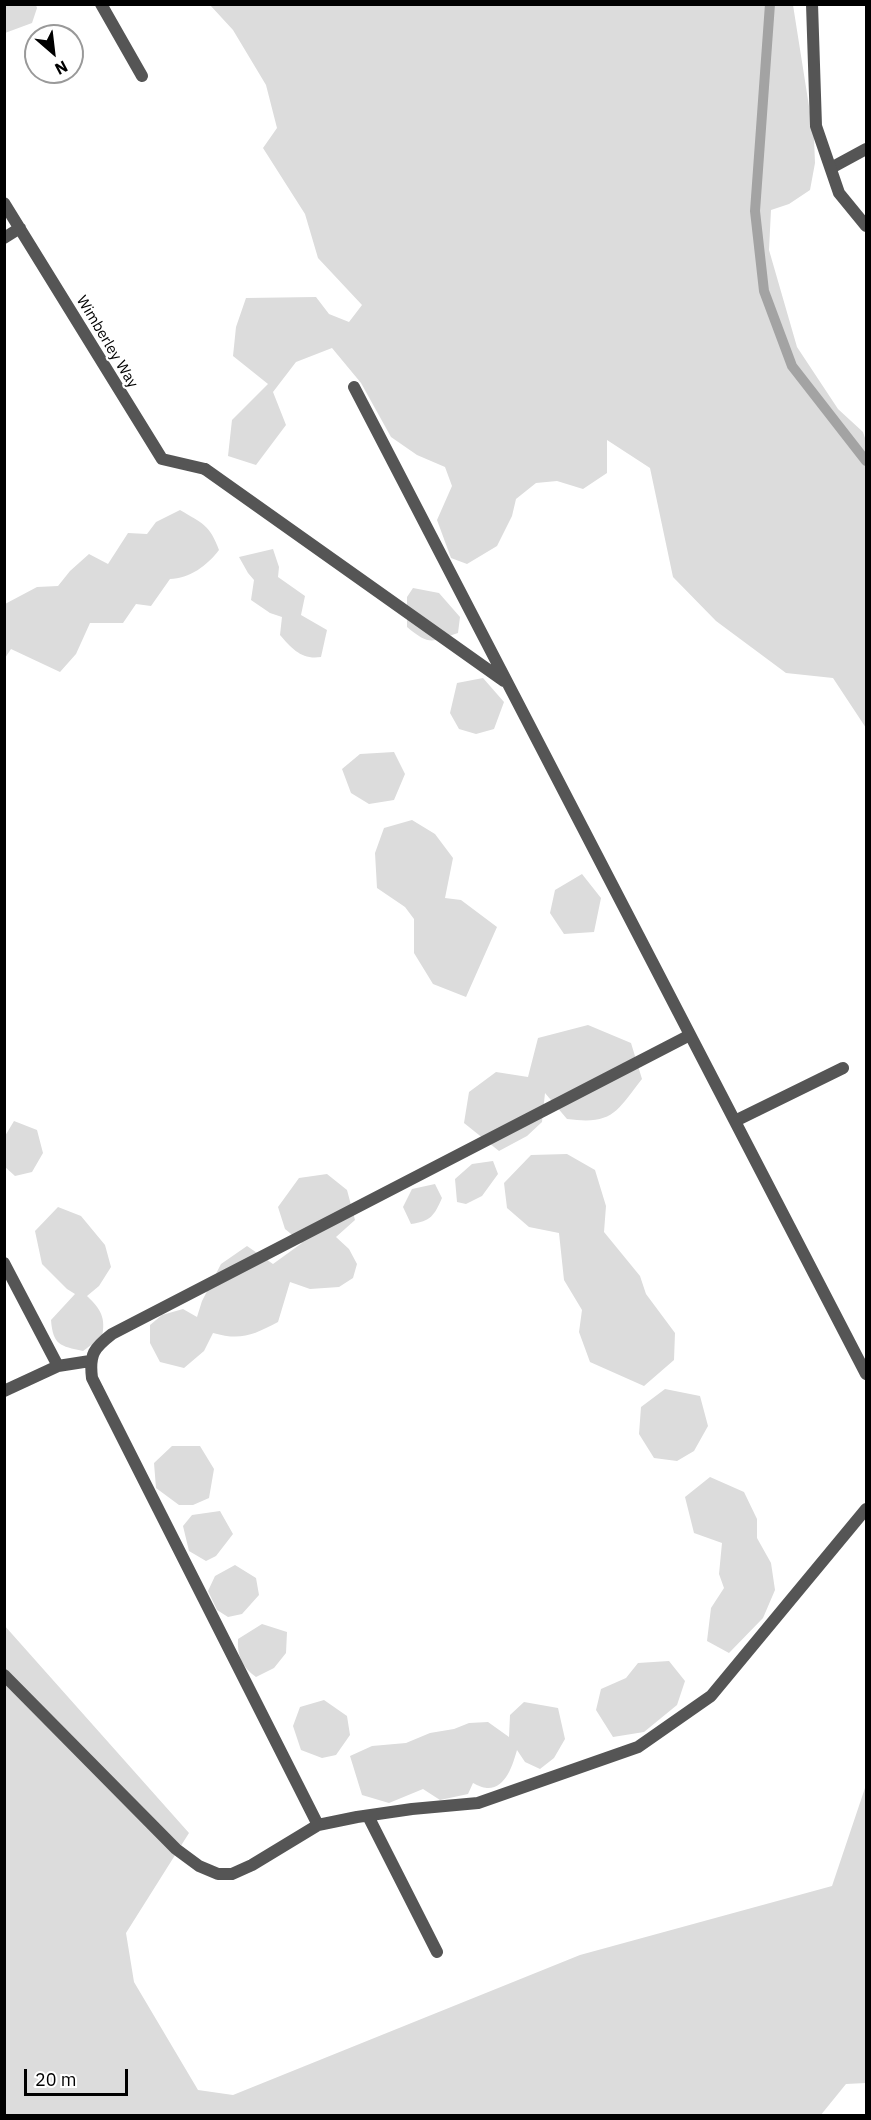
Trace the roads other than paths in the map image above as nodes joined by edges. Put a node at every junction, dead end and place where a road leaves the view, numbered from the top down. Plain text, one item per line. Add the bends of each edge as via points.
1 (100, 4) edge
2 (812, 4) edge
3 (142, 76) dead end
4 (867, 148) edge
5 (831, 168) junction
6 (4, 204) edge
7 (867, 226) edge
8 (20, 228) junction
9 (4, 238) edge
10 (354, 387) dead end
11 (508, 683) junction
12 (690, 1035) junction
13 (843, 1068) dead end
14 (735, 1121) junction
15 (4, 1263) edge
16 (90, 1361) junction
17 (58, 1366) junction
18 (867, 1374) edge
19 (5, 1390) edge
20 (867, 1509) edge
21 (4, 1676) edge
22 (368, 1816) junction
23 (318, 1825) junction
24 (436, 1952) dead end

1 - 3 street
2 - 5 street via 816,126
4 - 5 street
5 - 7 street via 839,193
6 - 8 street, Wimberley Way
8 - 9 street
8 - 11 street, Wimberley Way via 162,459 205,469
10 - 11 street
11 - 12 street
12 - 14 street
12 - 16 street via 112,1334 97,1346
13 - 14 street
14 - 18 street
15 - 17 street
16 - 17 street
16 - 23 street via 92,1378
17 - 19 street
20 - 22 street via 711,1696 638,1747 478,1803
21 - 23 street via 176,1849 199,1866 218,1874 232,1874
22 - 23 street
22 - 24 street

